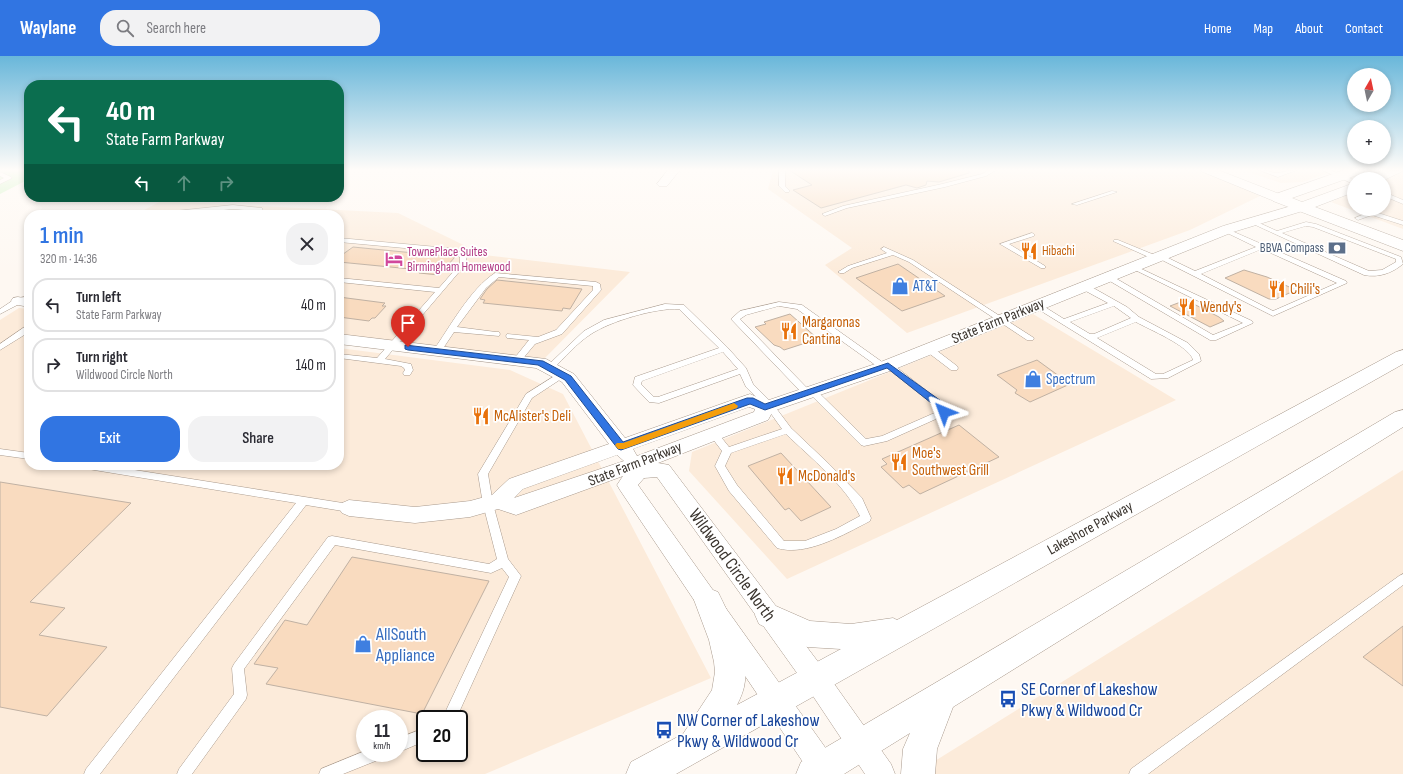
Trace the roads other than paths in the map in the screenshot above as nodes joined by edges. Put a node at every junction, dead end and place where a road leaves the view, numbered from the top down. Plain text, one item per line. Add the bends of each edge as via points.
1 (865, 204) edge
2 (1270, 204) edge
3 (1308, 204) junction
4 (214, 210) edge
5 (260, 210) edge
6 (1347, 210) edge
7 (825, 214) dead end
8 (1371, 216) edge
9 (1377, 216) edge
10 (1253, 222) junction
11 (1403, 223) edge
12 (1226, 230) junction
13 (1276, 233) junction
14 (1032, 235) dead end
15 (1403, 235) edge
16 (344, 241) edge
17 (1116, 241) dead end
18 (1262, 247) junction
19 (884, 249) dead end
20 (1401, 252) edge
21 (893, 253) junction
22 (1157, 257) junction
23 (1133, 267) junction
24 (1043, 268) dead end
25 (842, 272) dead end
26 (1195, 274) junction
27 (1107, 277) junction
28 (344, 280) edge
29 (1085, 286) junction
30 (441, 290) junction
31 (24, 300) edge
32 (1114, 304) junction
33 (1037, 306) junction
34 (0, 312) edge
35 (1136, 319) junction
36 (1002, 320) junction
37 (1063, 322) junction
38 (453, 329) junction
39 (24, 331) edge
40 (496, 334) dead end
41 (510, 336) dead end
42 (1088, 336) junction
43 (1030, 338) dead end
44 (537, 339) junction
45 (344, 340) edge
46 (393, 345) junction
47 (0, 348) edge
48 (724, 349) junction
49 (929, 349) junction
50 (437, 351) junction
51 (1403, 356) edge
52 (344, 357) edge
53 (517, 360) junction
54 (380, 361) junction
55 (886, 366) junction
56 (954, 368) dead end
57 (743, 370) junction
58 (555, 371) junction
59 (407, 373) dead end
60 (810, 392) junction
61 (768, 406) junction
62 (1403, 417) edge
63 (788, 430) junction
64 (714, 434) junction
65 (727, 451) junction
66 (0, 452) edge
67 (24, 455) edge
68 (631, 461) junction
69 (113, 470) edge
70 (303, 501) junction
71 (494, 502) junction
72 (349, 508) joint
73 (503, 561) junction
74 (1403, 579) edge
75 (708, 600) junction
76 (769, 615) junction
77 (906, 630) junction
78 (816, 679) junction
79 (941, 696) junction
80 (778, 701) junction
81 (453, 710) edge
82 (861, 745) junction
83 (693, 746) junction
84 (356, 762) edge
85 (821, 772) edge
86 (91, 774) edge
87 (184, 774) edge
88 (326, 774) edge
89 (643, 774) edge
90 (881, 774) edge
91 (918, 774) edge
92 (1136, 774) edge

1 - 7 lane
2 - 12 street, State Farm Parkway
3 - 6 main road
3 - 10 street, State Farm Parkway
3 - 20 main road
4 - 5 lane via 233,207
8 - 15 main road
9 - 11 lane
10 - 12 street, State Farm Parkway
10 - 13 lane
12 - 18 lane
12 - 22 street, State Farm Parkway
13 - 20 lane via 1306,224 1314,225
13 - 20 lane via 1375,275 1400,262
14 - 24 lane via 1003,244
16 - 30 lane via 459,253 464,256 463,264
17 - 22 lane
18 - 26 lane
18 - 26 lane via 1343,283 1273,314
19 - 21 lane
21 - 25 lane
21 - 36 lane via 910,261
22 - 23 street, State Farm Parkway
22 - 26 lane
23 - 27 street, State Farm Parkway
23 - 27 lane via 1249,323 1213,338
27 - 29 street, State Farm Parkway
28 - 30 lane
29 - 32 lane
29 - 33 street, State Farm Parkway
30 - 46 lane
31 - 34 lane
32 - 35 lane
32 - 37 lane
33 - 36 street, State Farm Parkway
33 - 37 lane
35 - 42 lane via 1095,336
35 - 42 lane via 1185,345 1196,356 1197,361 1165,376 1154,377
36 - 43 lane
36 - 49 street, State Farm Parkway
37 - 42 lane
38 - 40 lane
38 - 44 lane via 478,292 490,278 498,274 596,284 598,290 559,332
38 - 50 lane
39 - 47 lane
41 - 44 lane
44 - 53 lane via 528,345
45 - 46 street
46 - 50 street
46 - 54 lane
48 - 57 lane
48 - 57 lane via 638,379 637,385 652,400 659,400
48 - 58 lane via 687,311 681,307 666,306 607,322 587,334
49 - 55 street, State Farm Parkway
49 - 56 lane
50 - 53 street
51 - 77 main road, Lakeshore Parkway
52 - 54 lane
53 - 58 street via 540,363
54 - 59 lane via 408,366
55 - 60 street, State Farm Parkway
55 - 60 lane via 938,404 944,412 884,439 864,443
55 - 60 lane via 799,307 779,304 743,313 736,319
57 - 61 lane via 749,385
58 - 68 street via 568,378
58 - 71 lane via 529,396 483,474
60 - 61 street, State Farm Parkway
61 - 63 lane
61 - 64 street, State Farm Parkway via 762,416
61 - 68 street, State Farm Parkway via 750,400
62 - 79 main road
63 - 65 lane
63 - 65 lane via 858,501 866,518 805,546 781,545 733,488 720,466
64 - 65 lane
64 - 68 street, State Farm Parkway
66 - 67 lane
68 - 71 street, State Farm Parkway via 516,507
68 - 75 street via 627,485
68 - 76 street, Wildwood Circle North via 662,470
69 - 70 lane
70 - 72 lane
70 - 86 lane
71 - 72 street via 470,509 415,515
71 - 73 lane
73 - 81 lane via 515,576
73 - 87 lane via 491,569 332,540 238,668 241,695
74 - 92 lane
75 - 80 street
75 - 83 main road via 728,655 730,682 720,706
76 - 77 main road via 807,634 851,637
76 - 78 street, Wildwood Circle North
77 - 78 main road, Lakeshore Parkway
78 - 80 main road, Lakeshore Parkway
78 - 82 street, Wildwood Circle North
79 - 82 main road
79 - 91 main road via 920,749
80 - 83 main road, Lakeshore Parkway
80 - 85 street
82 - 85 main road
82 - 90 street, Wildwood Circle North
83 - 89 main road, Lakeshore Parkway
84 - 88 lane

